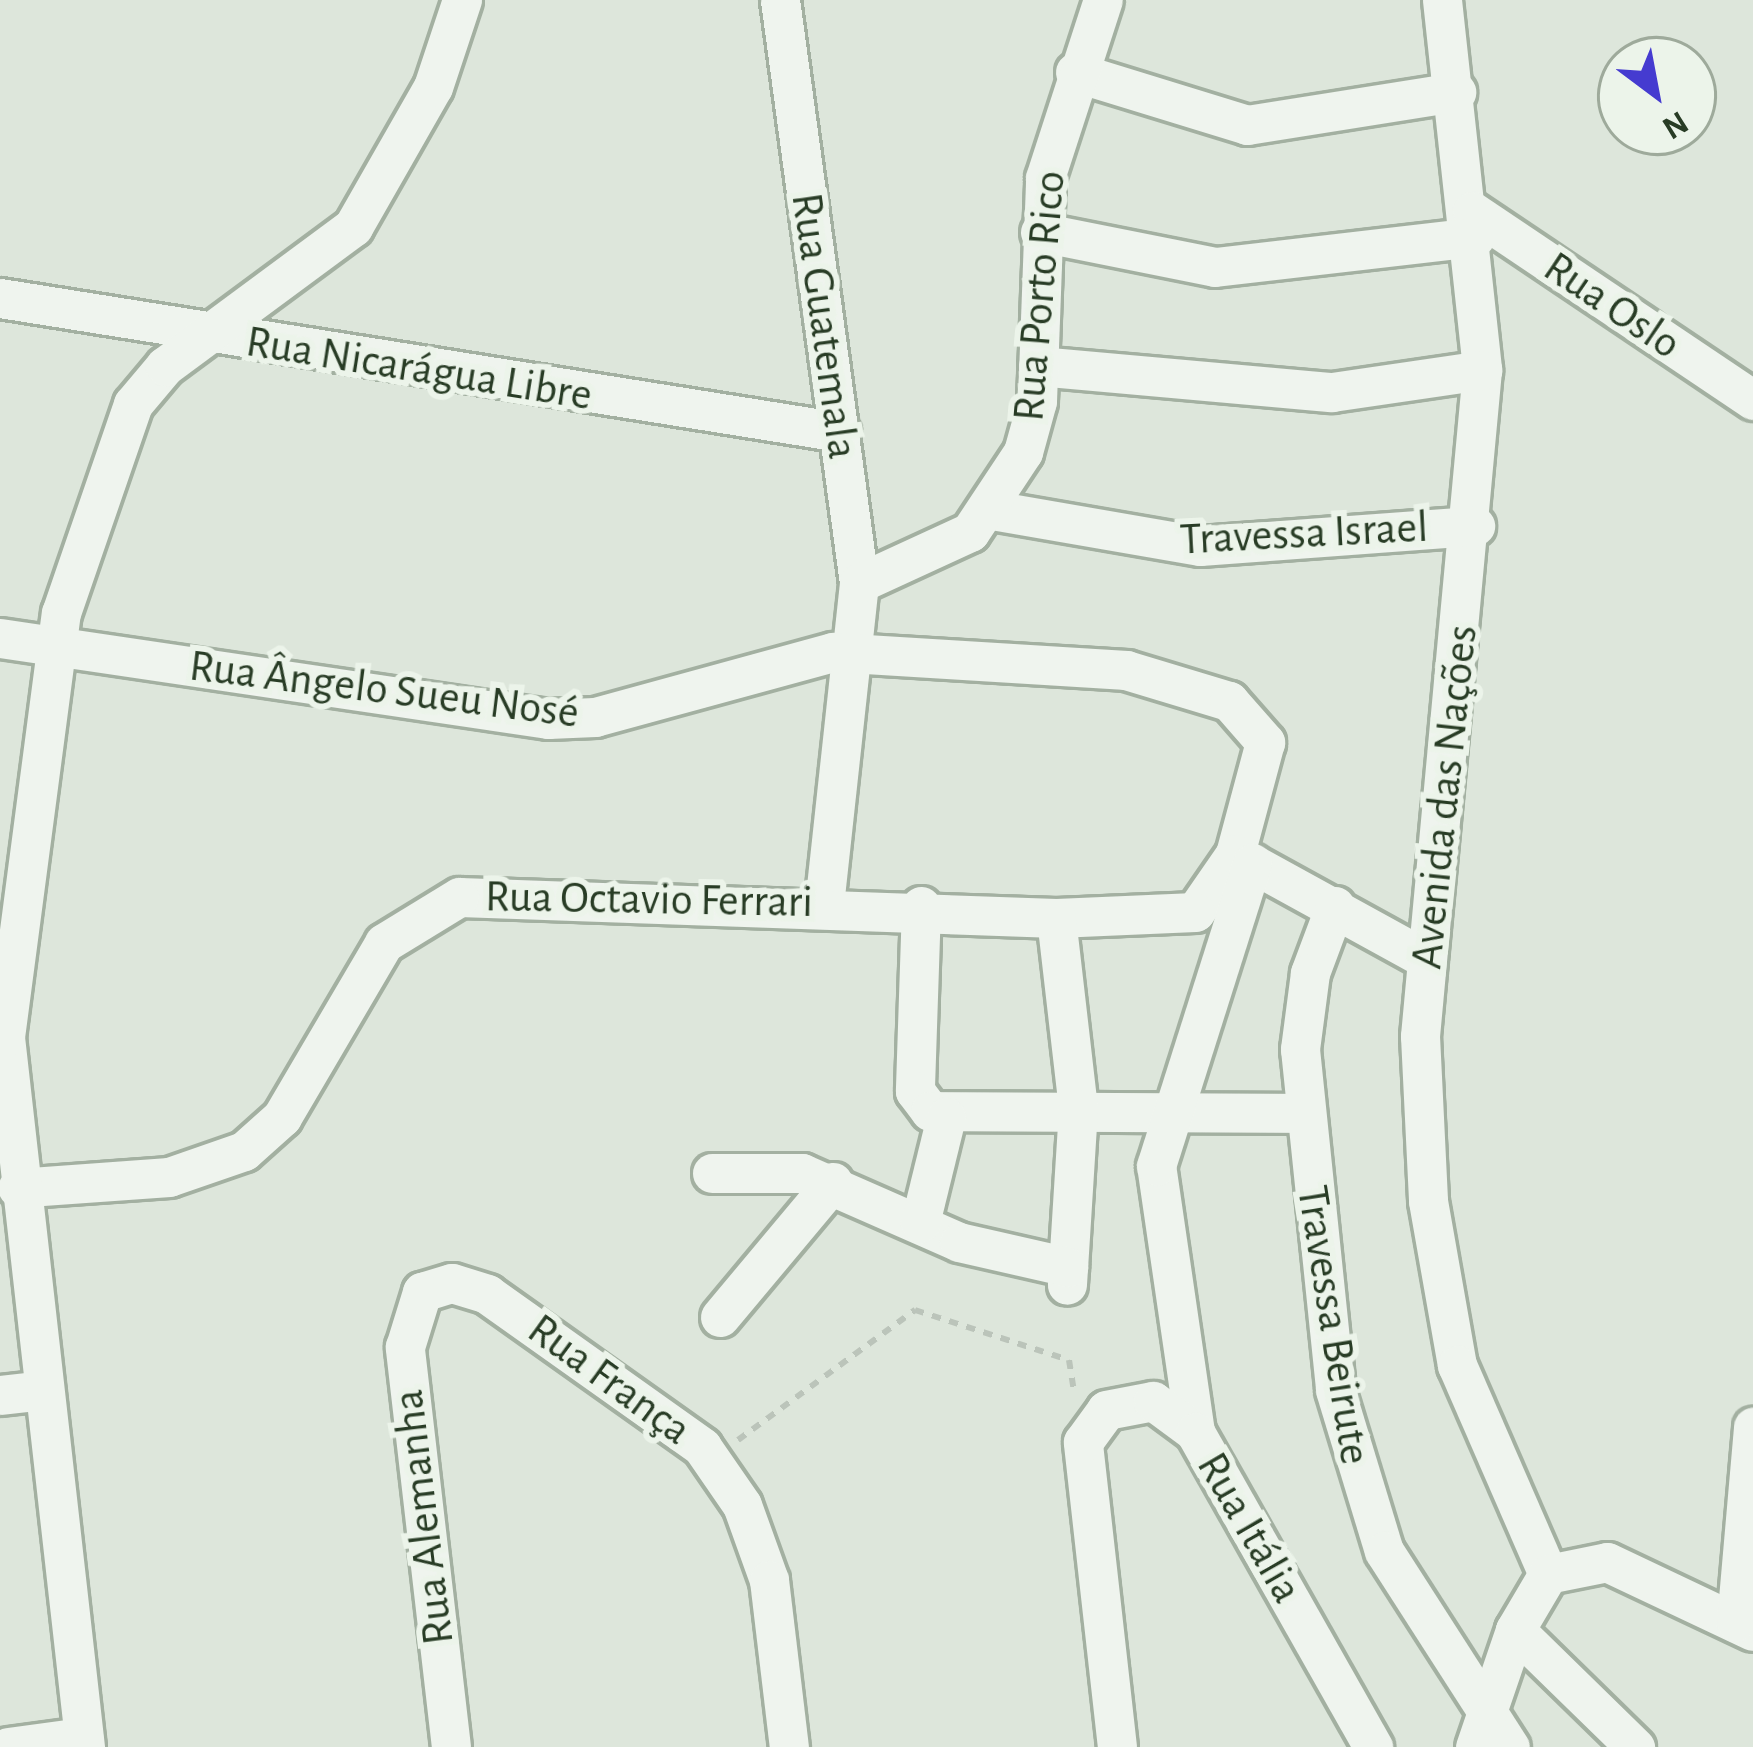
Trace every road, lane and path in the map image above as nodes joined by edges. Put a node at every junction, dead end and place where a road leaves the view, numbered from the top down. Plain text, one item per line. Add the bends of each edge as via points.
1 (462, 0) edge
2 (780, 0) edge
3 (1103, 0) edge
4 (1442, 0) edge
5 (1076, 72) junction
6 (1456, 92) junction
7 (1473, 224) junction
8 (1040, 232) junction
9 (0, 298) edge
10 (202, 337) junction
11 (1038, 366) junction
12 (1482, 370) junction
13 (1753, 400) edge
14 (839, 432) junction
15 (992, 510) junction
16 (1475, 526) junction
17 (859, 583) junction
18 (0, 638) edge
19 (61, 647) junction
20 (858, 653) junction
21 (1243, 859) junction
22 (824, 903) junction
23 (921, 906) junction
24 (1335, 906) junction
25 (1056, 918) junction
26 (1426, 959) junction
27 (3, 1037) edge
28 (1181, 1105) junction
29 (1078, 1109) junction
30 (1301, 1113) junction
31 (946, 1117) junction
32 (712, 1173) dead end
33 (832, 1182) junction
34 (17, 1188) junction
35 (920, 1223) junction
36 (422, 1292) joint
37 (720, 1317) dead end
38 (44, 1390) junction
39 (0, 1395) edge
40 (1753, 1426) edge
41 (1195, 1432) junction
42 (1084, 1442) junction
43 (711, 1460) junction
44 (1752, 1475) edge
45 (1549, 1574) junction
46 (1744, 1626) edge
47 (1515, 1630) junction
48 (1481, 1731) edge
49 (84, 1742) edge
50 (8, 1747) edge
51 (451, 1747) edge
52 (789, 1747) edge
53 (1117, 1747) edge
54 (1373, 1747) edge
55 (1510, 1747) edge
56 (1635, 1747) edge

1 - 10 street via 433,87 353,227
2 - 14 street, Rua Guatemala
3 - 5 street, Rua Porto Rico
4 - 6 street, Avenida das Nações
5 - 6 street via 1247,125
5 - 8 street, Rua Porto Rico
6 - 7 street, Avenida das Nações
7 - 8 street via 1215,267
7 - 12 street, Avenida das Nações
7 - 13 street, Rua Oslo
8 - 11 street, Rua Porto Rico
9 - 10 street, Rua Nicarágua Libre
10 - 14 street, Rua Nicarágua Libre
10 - 19 street via 165,366 112,443
11 - 12 street via 1331,392
11 - 15 street, Rua Porto Rico via 1031,429
12 - 16 street, Avenida das Nações
14 - 17 street, Rua Guatemala
15 - 16 street, Travessa Israel via 1200,546
15 - 17 street, Rua Porto Rico via 952,546
16 - 26 street, Avenida das Nações
17 - 20 street, Rua Guatemala
18 - 19 street, Rua Ângelo Sueu Nosé
19 - 20 street, Rua Ângelo Sueu Nosé via 548,718 595,718 812,654
19 - 27 street
20 - 21 street, Rua Ângelo Sueu Nosé via 1126,670 1229,700 1264,742
20 - 22 street, Rua Guatemala
21 - 24 street
21 - 25 street, Rua Octavio Ferrari via 1195,912
21 - 28 street
22 - 23 street, Rua Octavio Ferrari
22 - 34 street, Rua Octavio Ferrari via 460,897 384,943 283,1117 244,1151 169,1177
23 - 25 street, Rua Octavio Ferrari
23 - 31 street via 915,1091
24 - 26 street
24 - 30 street, Travessa Beirute via 1304,1004
25 - 29 street
26 - 45 street, Avenida das Nações via 1420,1077 1438,1270 1480,1426
27 - 34 street
28 - 29 street
28 - 30 street
28 - 41 street via 1161,1135 1157,1209
29 - 31 street
29 - 35 street via 1068,1276
30 - 48 street, Travessa Beirute via 1322,1317 1353,1465 1406,1596
31 - 35 street
32 - 33 street
33 - 35 street
33 - 37 street
34 - 38 street
36 - 43 street, Rua França via 452,1282 488,1294
36 - 51 street, Rua Alemanha via 405,1347
38 - 39 street
38 - 49 street
40 - 44 street
41 - 42 street, Rua Itália via 1153,1401 1127,1401
41 - 54 street, Rua Itália
42 - 43 path via 1069,1360 915,1310
42 - 53 street
43 - 52 street, Rua França via 742,1504 769,1580
44 - 46 street
45 - 46 street via 1607,1562
45 - 47 street
47 - 48 street
47 - 56 street
48 - 55 street, Travessa Beirute
49 - 50 street

